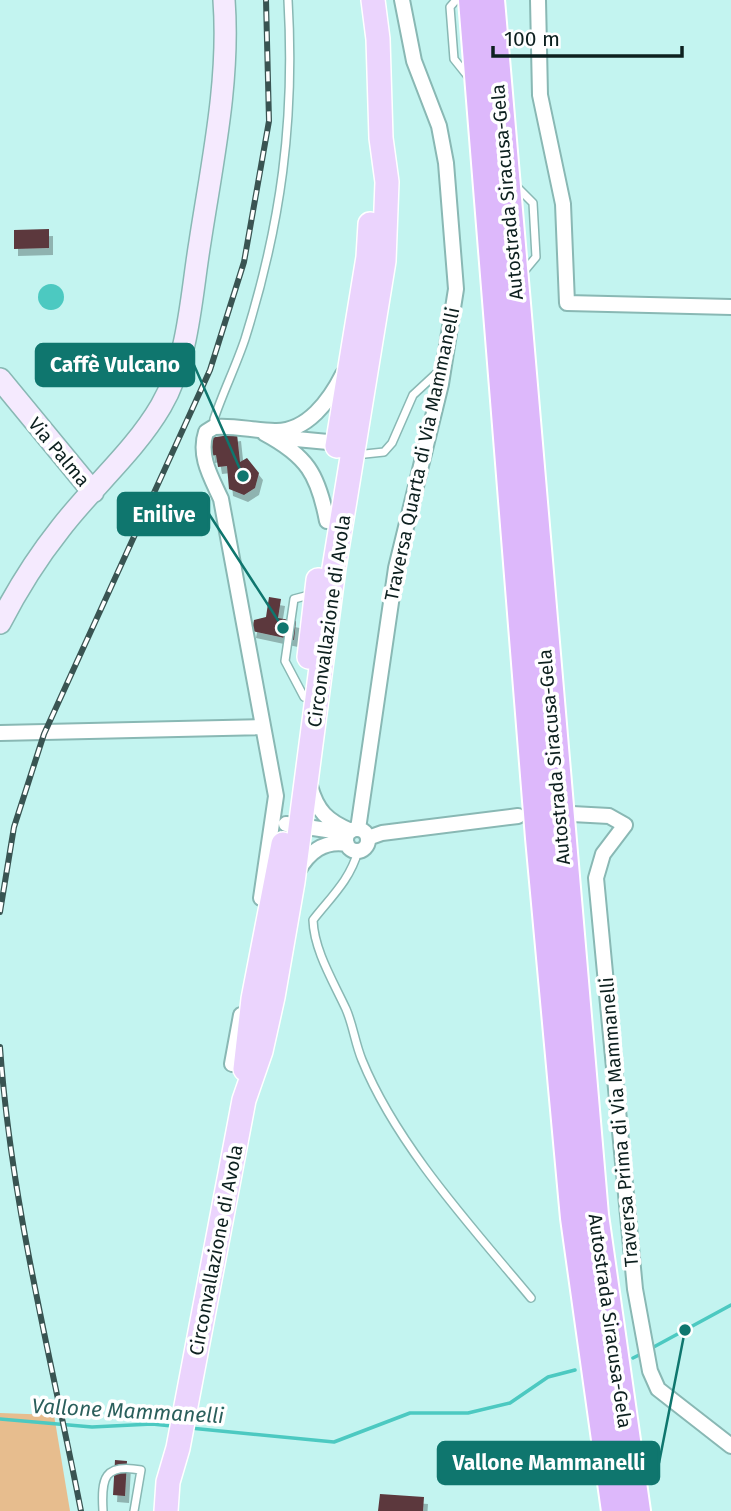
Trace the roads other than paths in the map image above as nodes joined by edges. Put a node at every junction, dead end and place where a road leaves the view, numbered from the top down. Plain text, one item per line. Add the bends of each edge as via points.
1 (224, 0) edge
2 (288, 0) edge
3 (373, 0) edge
4 (402, 0) edge
5 (456, 0) edge
6 (472, 0) edge
7 (491, 0) edge
8 (538, 0) edge
9 (478, 89) junction
10 (382, 138) junction
11 (731, 307) edge
12 (352, 354) junction
13 (444, 367) junction
14 (0, 379) edge
15 (215, 427) junction
16 (270, 433) junction
17 (350, 442) junction
18 (93, 492) junction
19 (327, 521) junction
20 (0, 623) edge
21 (262, 727) junction
22 (0, 733) edge
23 (308, 778) junction
24 (572, 814) dead end
25 (518, 816) dead end
26 (292, 830) junction
27 (352, 838) junction
28 (293, 882) junction
29 (232, 1065) dead end
30 (244, 1100) junction
31 (531, 1298) dead end
32 (731, 1446) edge
33 (178, 1448) junction
34 (103, 1511) edge
35 (134, 1511) edge
36 (166, 1511) edge
37 (178, 1511) edge
38 (615, 1511) edge
39 (637, 1511) edge

1 - 18 main road via 220,113 185,337 161,406
2 - 15 lane via 283,188 244,342 214,419
3 - 10 main road, Circonvallazione di Avola
4 - 13 street, Traversa Quarta di Via Mammanelli via 414,61 439,126 446,163 456,289
5 - 9 lane via 450,7 454,59
6 - 9 highway, Autostrada Siracusa-Gela
7 - 39 highway, Autostrada Siracusa-Gela via 595,1215
8 - 11 street via 540,95 564,204 567,303
9 - 38 highway, Autostrada Siracusa-Gela via 537,825 574,1218
10 - 12 main road, Circonvallazione di Avola
10 - 17 main road, Circonvallazione di Avola via 387,182 384,261
12 - 16 street via 323,407 292,429
12 - 17 main road, Circonvallazione di Avola
13 - 17 lane via 413,395 384,452 365,454
13 - 27 street, Traversa Quarta di Via Mammanelli via 396,568
14 - 18 main road, Via Palma
15 - 16 street
15 - 21 street via 206,432 202,443 204,461 221,499
16 - 17 street via 328,433
16 - 19 street via 313,473
17 - 19 main road, Circonvallazione di Avola
17 - 23 main road, Circonvallazione di Avola
18 - 20 main road via 60,528
19 - 26 main road, Circonvallazione di Avola
21 - 22 street
21 - 29 street via 276,796 275,813
23 - 26 main road, Circonvallazione di Avola
23 - 27 street via 323,815
24 - 32 street, Traversa Prima di Via Mammanelli via 610,816 625,825 603,854 596,878 635,1289 650,1371 659,1390
25 - 27 street
26 - 27 street
26 - 28 main road, Circonvallazione di Avola
26 - 30 main road, Circonvallazione di Avola via 253,999
27 - 28 street via 310,855
27 - 31 lane via 353,868 313,920 313,935 362,1060 392,1116 430,1172
28 - 30 main road, Circonvallazione di Avola via 270,1011
30 - 33 main road, Circonvallazione di Avola
33 - 36 main road
33 - 37 main road
34 - 35 lane via 101,1488 106,1476 124,1467 141,1470

